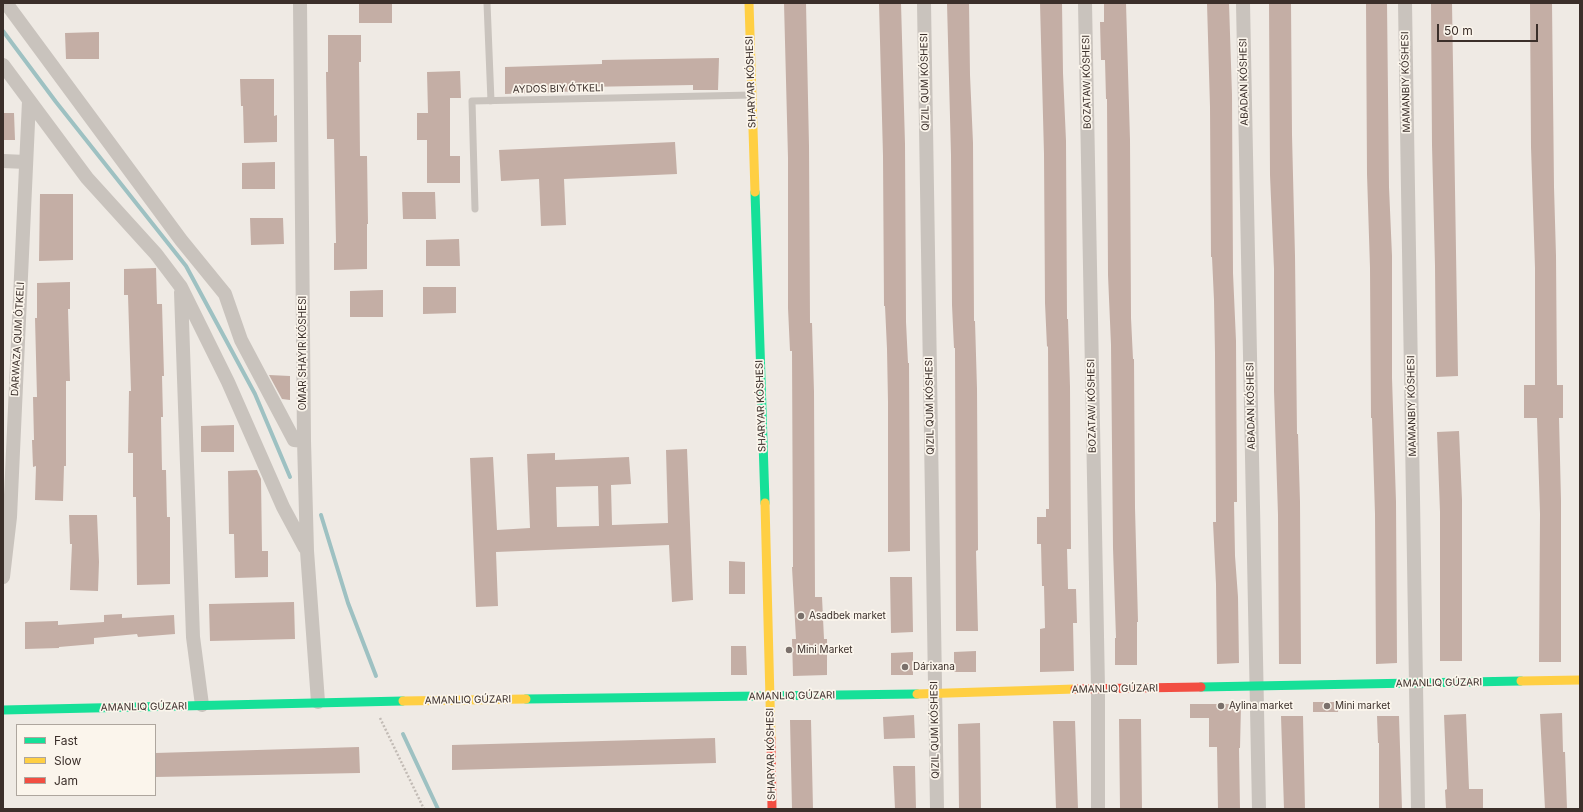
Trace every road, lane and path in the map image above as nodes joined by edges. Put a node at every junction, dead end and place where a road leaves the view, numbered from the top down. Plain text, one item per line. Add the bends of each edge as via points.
1 (6, 3) edge
2 (300, 3) edge
3 (487, 3) edge
4 (749, 3) edge
5 (924, 3) edge
6 (1085, 3) edge
7 (1243, 3) edge
8 (1405, 3) edge
9 (3, 65) edge
10 (752, 95) junction
11 (29, 101) junction
12 (491, 101) junction
13 (3, 161) edge
14 (26, 162) junction
15 (475, 209) dead end
16 (181, 287) junction
17 (304, 441) junction
18 (6, 527) edge
19 (307, 552) junction
20 (3, 577) edge
21 (1580, 680) edge
22 (1417, 684) junction
23 (1257, 687) junction
24 (1098, 688) junction
25 (934, 694) junction
26 (770, 696) junction
27 (318, 702) junction
28 (202, 705) junction
29 (3, 710) edge
30 (380, 717) dead end
31 (424, 809) edge
32 (772, 809) edge
33 (937, 809) edge
34 (1098, 809) edge
35 (1259, 809) edge
36 (1418, 809) edge

1 - 17 street via 181,240 225,294 241,340 294,440
2 - 17 street
3 - 12 lane
4 - 10 street, SHARYAR KÓSHESI
5 - 25 street
6 - 24 street, BOZATAW KÓSHESI
7 - 23 street, ABADAN KÓSHESI
8 - 22 street, MAMANBIY KÓSHESI
9 - 11 street
10 - 12 lane, AYDOS BIY ÓTKELI
10 - 26 street, SHARYAR KÓSHESI
11 - 14 street, DARWAZA QUM ÓTKELI
11 - 16 street via 87,178 156,254
12 - 15 lane, AYDOS BIY ÓTKELI via 472,101
13 - 14 street
14 - 18 street, DARWAZA QUM ÓTKELI
16 - 19 street via 228,382 283,507
16 - 28 street via 193,637
17 - 19 street
18 - 20 street, DARWAZA QUM ÓTKELI
19 - 27 street
21 - 22 street
22 - 23 street
22 - 36 street, MAMANBIY KÓSHESI
23 - 24 street
23 - 35 street, ABADAN KÓSHESI
24 - 25 street
24 - 34 street, BOZATAW KÓSHESI
25 - 26 street
25 - 33 street
26 - 27 street
26 - 32 street, SHARYAR KÓSHESI
27 - 28 street
28 - 29 street
30 - 31 path

